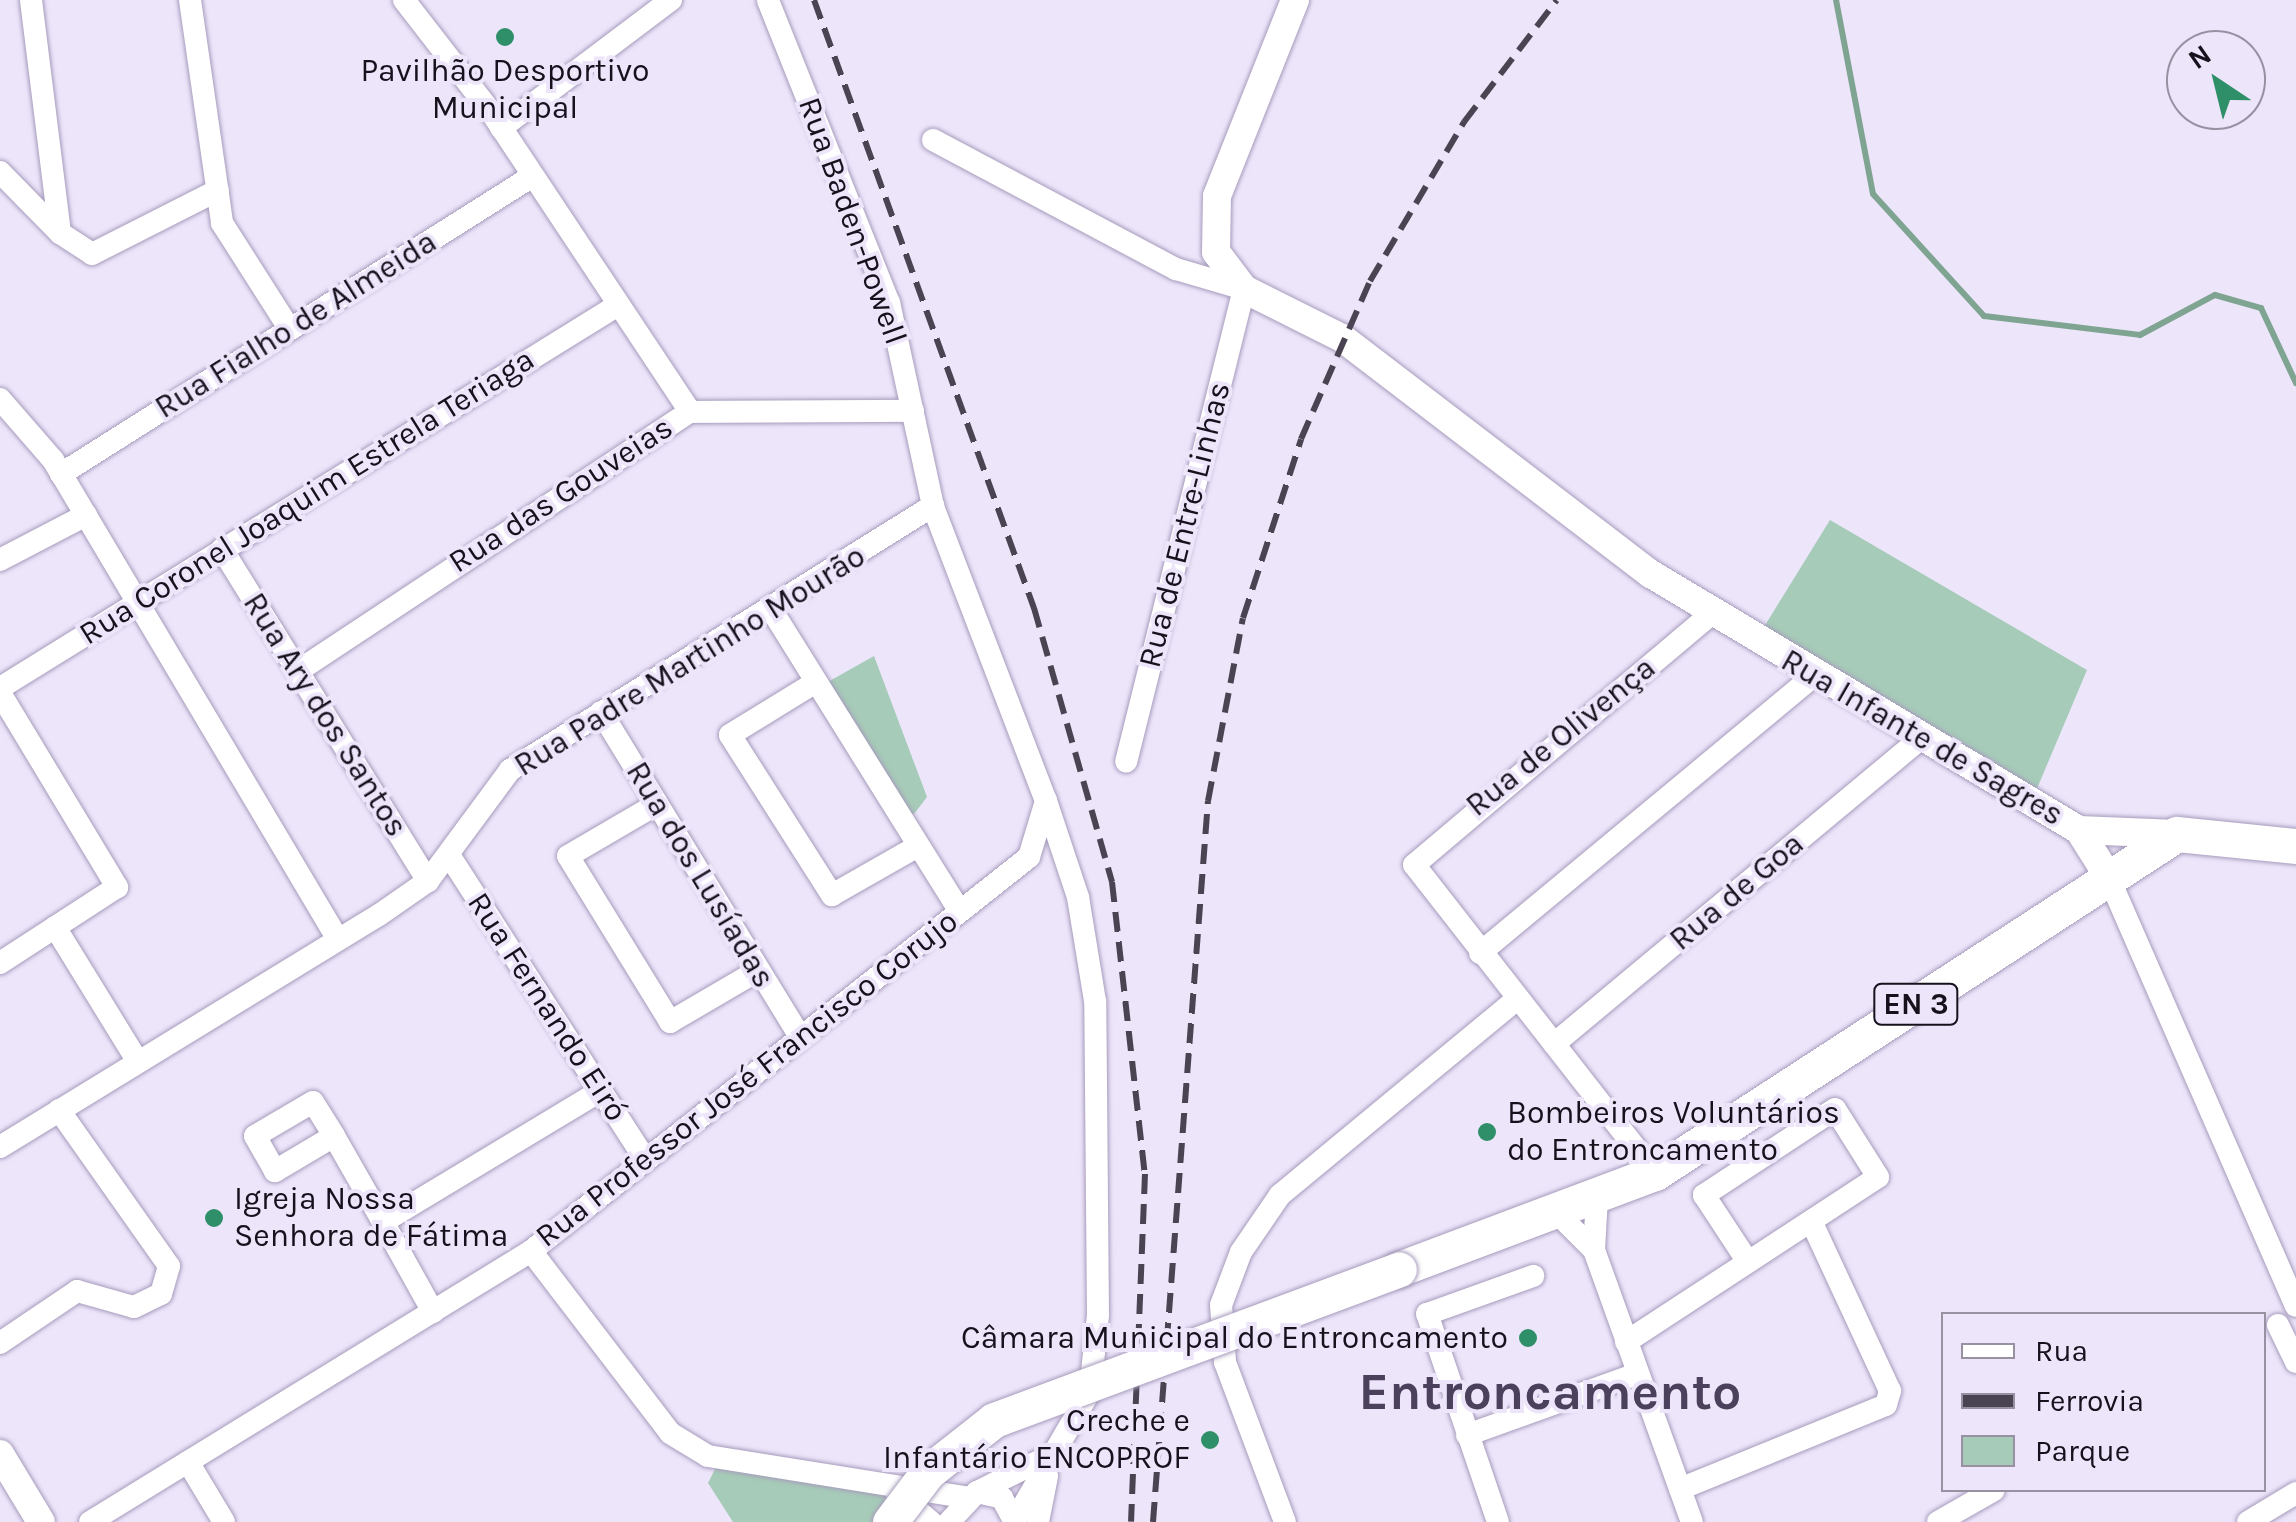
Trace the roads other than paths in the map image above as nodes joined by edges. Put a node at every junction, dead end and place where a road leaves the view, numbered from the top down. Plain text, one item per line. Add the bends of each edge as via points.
1 (31, 0) edge
2 (190, 0) edge
3 (404, 0) edge
4 (671, 0) edge
5 (768, 0) edge
6 (1295, 0) edge
7 (501, 128) junction
8 (933, 140) dead end
9 (0, 172) edge
10 (531, 176) junction
11 (218, 190) junction
12 (60, 233) junction
13 (1244, 289) junction
14 (615, 306) junction
15 (288, 328) junction
16 (0, 398) edge
17 (913, 411) junction
18 (690, 412) junction
19 (61, 474) junction
20 (933, 506) junction
21 (86, 515) junction
22 (222, 549) junction
23 (0, 560) edge
24 (132, 605) junction
25 (771, 609) junction
26 (1713, 612) junction
27 (298, 670) junction
28 (1814, 676) junction
29 (816, 682) junction
30 (0, 691) edge
31 (601, 712) junction
32 (1919, 740) junction
33 (1126, 761) dead end
34 (1046, 801) junction
35 (657, 804) junction
36 (2079, 830) junction
37 (2177, 834) junction
38 (918, 846) junction
39 (2296, 846) edge
40 (449, 855) junction
41 (2108, 876) junction
42 (428, 881) junction
43 (959, 910) junction
44 (55, 927) junction
45 (337, 938) junction
46 (1480, 952) junction
47 (0, 962) edge
48 (759, 970) junction
49 (1517, 999) junction
50 (800, 1037) junction
51 (1554, 1044) junction
52 (138, 1062) junction
53 (600, 1091) junction
54 (59, 1110) junction
55 (334, 1136) dead end
56 (0, 1148) edge
57 (645, 1159) junction
58 (1655, 1173) junction
59 (1597, 1197) junction
60 (1556, 1212) junction
61 (1811, 1221) junction
62 (383, 1222) junction
63 (1594, 1250) junction
64 (530, 1252) junction
65 (1748, 1262) junction
66 (1533, 1276) dead end
67 (2296, 1306) edge
68 (433, 1312) junction
69 (2279, 1324) edge
70 (1626, 1342) junction
71 (0, 1343) edge
72 (2296, 1362) edge
73 (1636, 1374) junction
74 (1467, 1435) junction
75 (0, 1454) edge
76 (1052, 1454) junction
77 (188, 1462) junction
78 (1680, 1489) junction
79 (1990, 1492) edge
80 (2296, 1493) edge
81 (971, 1495) junction
82 (890, 1505) edge
83 (1023, 1521) edge
84 (40, 1522) edge
85 (90, 1522) edge
86 (224, 1522) edge
87 (932, 1522) edge
88 (950, 1522) edge
89 (1285, 1522) edge
90 (1498, 1522) edge
91 (1692, 1522) edge
92 (1938, 1522) edge
93 (2248, 1522) edge

1 - 12 street
2 - 11 street
3 - 7 street
4 - 7 street
5 - 17 street, Rua Baden-Powell via 888,303
6 - 13 street via 1217,196 1216,252
7 - 10 street
8 - 13 street via 1176,270
9 - 12 street
10 - 14 street
10 - 15 street, Rua Fialho de Almeida
11 - 12 street via 92,254
11 - 15 street via 222,223
13 - 26 street, Rua Infante de Sagres via 1342,338
13 - 33 street, Rua de Entre-Linhas
14 - 18 street
14 - 22 street, Rua Coronel Joaquim Estrela Teriaga
15 - 19 street, Rua Fialho de Almeida
16 - 19 street
17 - 18 street, Rua das Gouveias
17 - 20 street, Rua Baden-Powell
18 - 27 street, Rua das Gouveias
19 - 21 street
20 - 25 street, Rua Padre Martinho Mourão
20 - 34 street
21 - 23 street
21 - 24 street
22 - 24 street, Rua Coronel Joaquim Estrela Teriaga
22 - 27 street, Rua Ary dos Santos
24 - 30 street, Rua Coronel Joaquim Estrela Teriaga
24 - 45 street
25 - 29 street
25 - 31 street, Rua Padre Martinho Mourão
26 - 28 street, Rua Infante de Sagres
26 - 46 street, Rua de Olivença via 1414,865
27 - 42 street, Rua Ary dos Santos
28 - 32 street, Rua Infante de Sagres
28 - 46 street
29 - 38 street
29 - 38 street via 730,735 832,895
30 - 44 street via 117,887
31 - 35 street, Rua dos Lusíadas
31 - 40 street, Rua Padre Martinho Mourão via 510,770
32 - 36 street, Rua Infante de Sagres
32 - 51 street, Rua de Goa
34 - 43 street, Rua Professor José Francisco Corujo via 1030,857
34 - 76 street via 1078,897 1095,1000 1098,1183 1090,1390
35 - 48 street, Rua dos Lusíadas
35 - 48 street via 568,856 670,1022
36 - 37 street
36 - 41 street, Rua Infante de Sagres
37 - 39 main road
37 - 41 main road, EN 3
38 - 43 street
40 - 42 street, Rua Padre Martinho Mourão
40 - 53 street, Rua Fernando Eiró
41 - 58 main road, EN 3
41 - 67 street, Rua Infante de Sagres
42 - 45 street, Rua Padre Martinho Mourão
43 - 50 street, Rua Professor José Francisco Corujo
44 - 47 street
44 - 52 street
45 - 52 street, Rua Padre Martinho Mourão
46 - 49 street
48 - 50 street, Rua dos Lusíadas
49 - 51 street
49 - 89 street via 1280,1194 1241,1252 1221,1305 1225,1362
50 - 57 street, Rua Professor José Francisco Corujo
51 - 58 street
52 - 54 street, Rua Padre Martinho Mourão
53 - 57 street, Rua Fernando Eiró
53 - 62 street
54 - 56 street, Rua Padre Martinho Mourão
54 - 71 street via 169,1266 162,1294 134,1307 77,1291
55 - 62 street
57 - 64 street, Rua Professor José Francisco Corujo
58 - 59 main road, EN 3
59 - 60 main road, EN 3
59 - 63 street
60 - 63 street
60 - 82 main road, EN 3, bridge via 994,1420
61 - 65 street
61 - 65 street via 1878,1177 1835,1109 1704,1195
61 - 78 street via 1883,1374 1886,1405
62 - 68 street
63 - 70 street
64 - 68 street, Rua Professor José Francisco Corujo
64 - 82 street via 670,1433 720,1459
65 - 70 street
66 - 74 street via 1427,1314
68 - 77 street, Rua Professor José Francisco Corujo
69 - 72 street
70 - 73 street
73 - 74 street
73 - 78 street
74 - 90 street
75 - 84 street
76 - 81 street
76 - 83 street
77 - 85 street, Rua Professor José Francisco Corujo
77 - 86 street
78 - 91 street
79 - 92 street
80 - 93 street
81 - 82 street
81 - 83 street via 1002,1498
81 - 88 street
82 - 87 street

